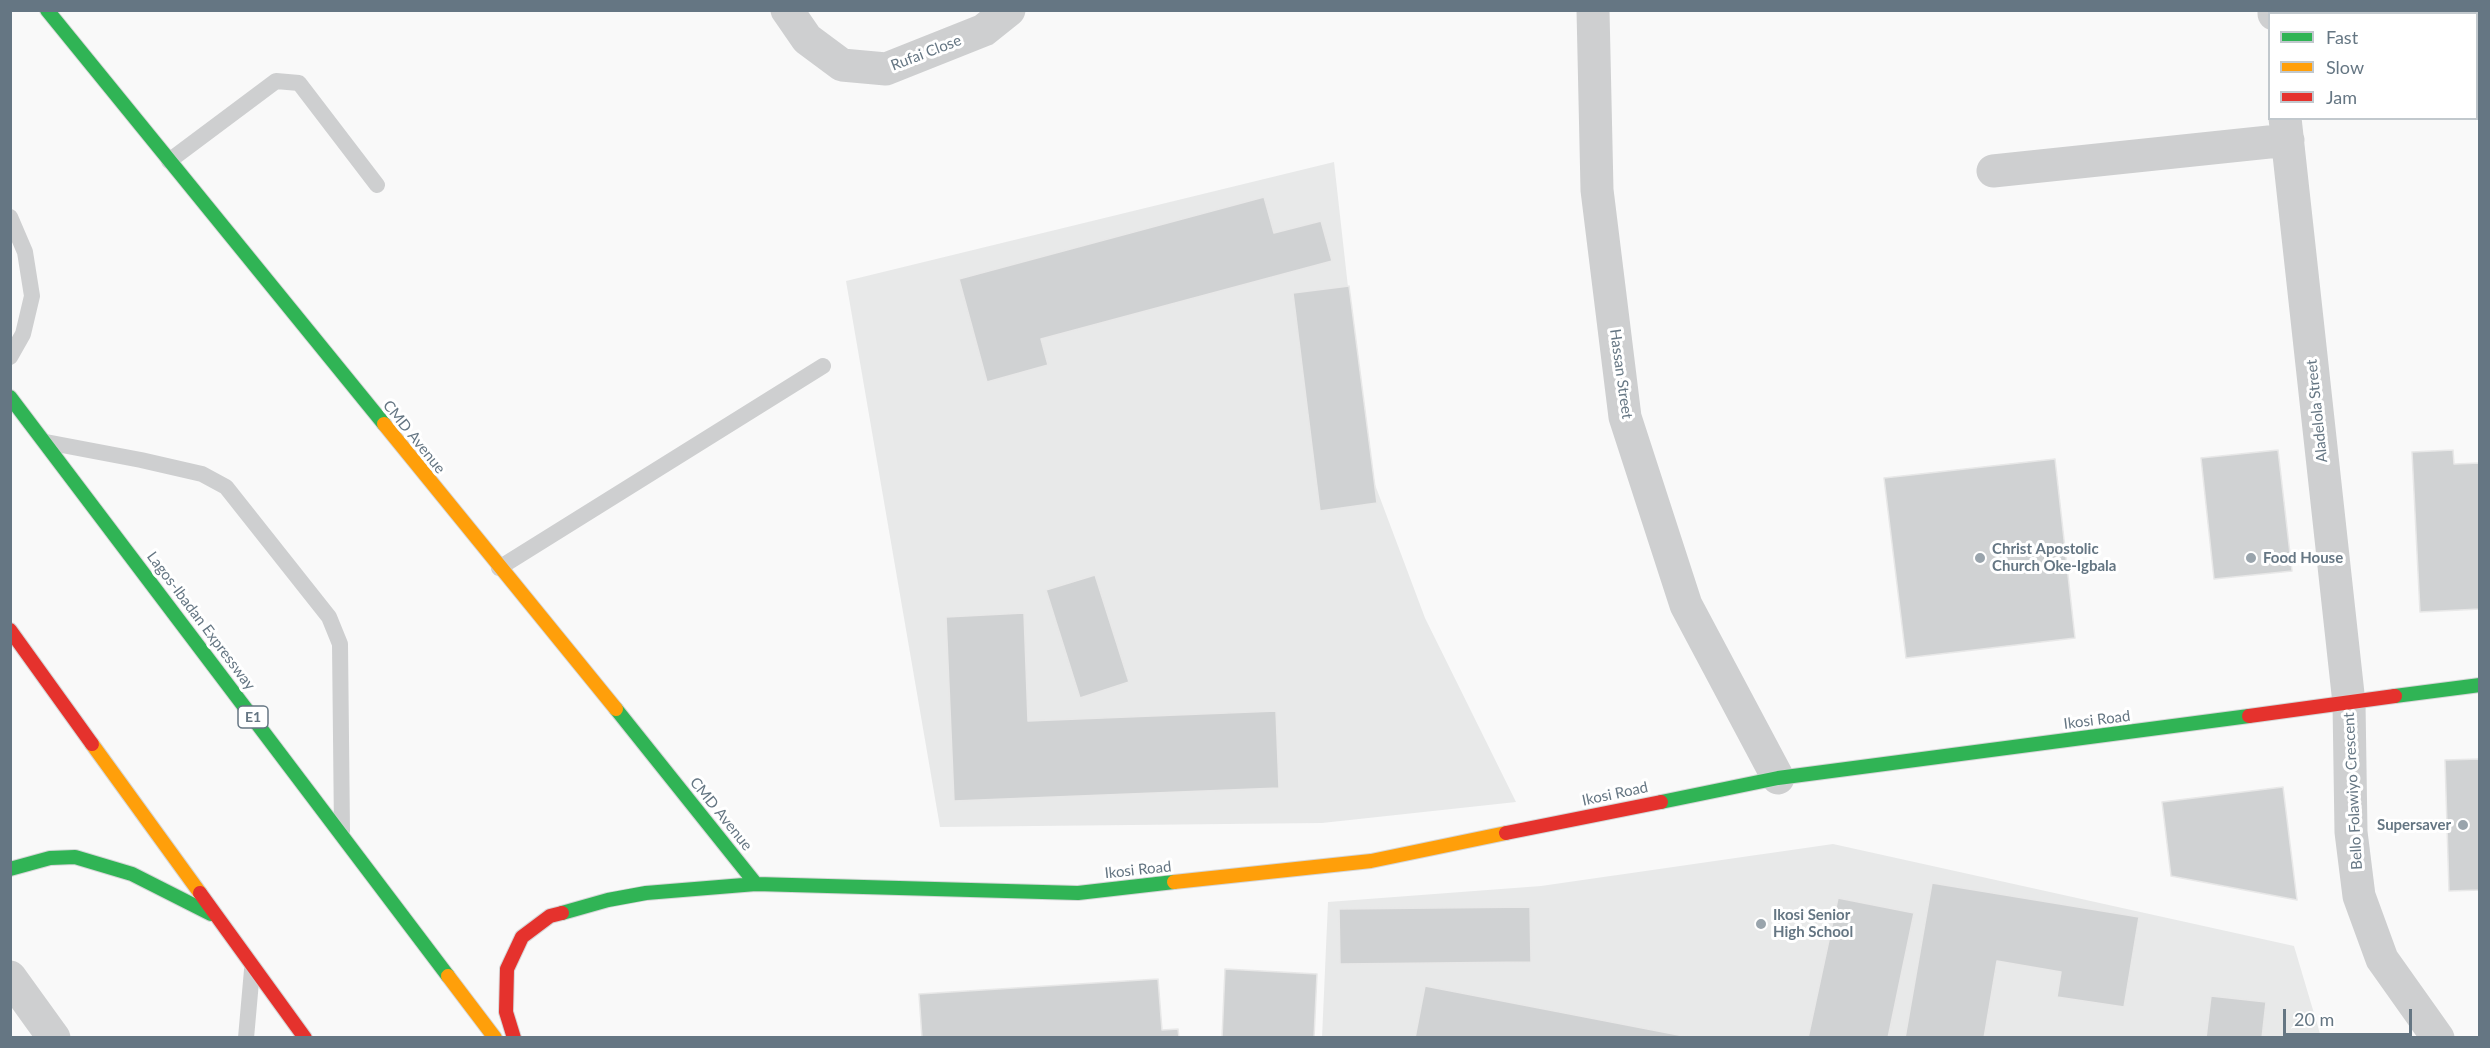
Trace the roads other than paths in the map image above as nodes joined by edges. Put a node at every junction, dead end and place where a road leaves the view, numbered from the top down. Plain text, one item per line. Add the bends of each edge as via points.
1 (47, 10) edge
2 (787, 10) edge
3 (1009, 10) edge
4 (1593, 10) edge
5 (2286, 129) edge
6 (169, 161) junction
7 (1993, 171) dead end
8 (377, 185) dead end
9 (10, 217) edge
10 (10, 357) edge
11 (823, 366) dead end
12 (10, 397) edge
13 (45, 442) junction
14 (499, 568) junction
15 (10, 630) edge
16 (2480, 685) edge
17 (2349, 704) junction
18 (1778, 778) junction
19 (342, 835) junction
20 (10, 869) edge
21 (756, 884) junction
22 (215, 916) junction
23 (252, 966) junction
24 (10, 977) edge
25 (54, 1038) edge
26 (246, 1038) edge
27 (304, 1038) edge
28 (495, 1038) edge
29 (514, 1038) edge
30 (2438, 1038) edge

1 - 6 main road, CMD Avenue
2 - 3 street, Rufai Close via 807,39 842,65 886,69 984,30
4 - 18 street, Hassan Street via 1597,190 1625,417 1686,604
5 - 7 street
5 - 17 street, Aladelola Street
6 - 8 lane via 276,81 299,83
6 - 14 main road, CMD Avenue
9 - 10 lane via 25,252 32,296 23,334
11 - 14 lane
12 - 13 main road, Lagos-Ibadan Expressway / E1
13 - 19 main road, Lagos-Ibadan Expressway / E1
13 - 19 lane via 202,474 226,487 329,617 340,644
14 - 21 main road, CMD Avenue
15 - 22 main road
16 - 17 main road, Ikosi Road
17 - 18 main road, Ikosi Road
17 - 30 street, Bello Folawiyo Crescent via 2351,832 2359,896 2382,959
18 - 21 main road, Ikosi Road via 1371,861 1078,893
19 - 28 main road, Lagos-Ibadan Expressway / E1
20 - 22 main road via 50,858 75,857 132,874
21 - 29 main road, Ikosi Road via 646,893 550,916 522,937 507,969 506,1012
22 - 23 main road
23 - 26 lane
23 - 27 main road
24 - 25 street

